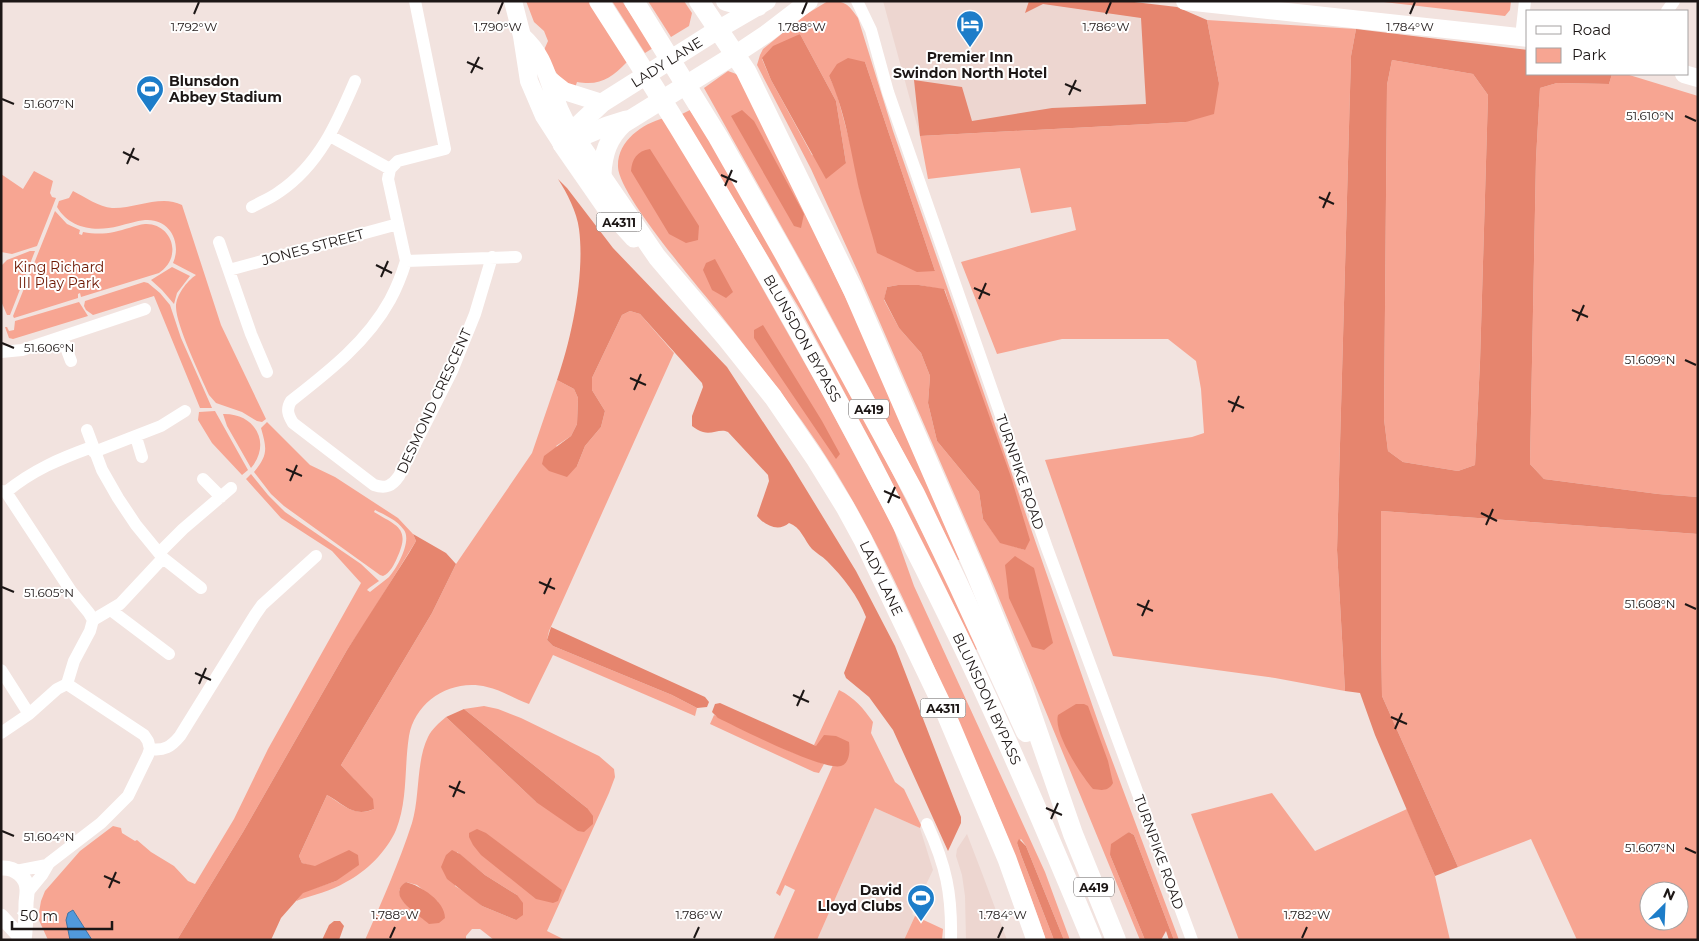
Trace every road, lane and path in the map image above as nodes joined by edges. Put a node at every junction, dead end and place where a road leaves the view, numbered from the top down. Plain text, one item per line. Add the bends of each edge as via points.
1 (415, 1) edge
2 (513, 1) edge
3 (599, 1) edge
4 (634, 1) edge
5 (699, 1) edge
6 (726, 1) edge
7 (809, 1) edge
8 (857, 1) edge
9 (1185, 1) edge
10 (1525, 1) edge
11 (763, 4) edge
12 (719, 29) junction
13 (522, 36) junction
14 (1524, 37) edge
15 (736, 54) junction
16 (355, 80) dead end
17 (550, 80) junction
18 (602, 102) junction
19 (636, 115) junction
20 (330, 136) junction
21 (570, 138) junction
22 (390, 170) junction
23 (602, 174) junction
24 (252, 207) dead end
25 (398, 224) junction
26 (219, 242) dead end
27 (492, 257) junction
28 (516, 257) dead end
29 (657, 257) junction
30 (406, 261) junction
31 (229, 270) junction
32 (145, 309) dead end
33 (62, 337) junction
34 (1, 352) edge
35 (71, 361) dead end
36 (267, 372) dead end
37 (185, 410) dead end
38 (87, 430) dead end
39 (136, 437) junction
40 (93, 449) junction
41 (142, 457) dead end
42 (203, 479) dead end
43 (232, 488) dead end
44 (3, 492) edge
45 (221, 497) junction
46 (161, 556) junction
47 (316, 556) dead end
48 (201, 588) dead end
49 (112, 611) junction
50 (93, 620) junction
51 (169, 654) dead end
52 (1, 670) edge
53 (67, 684) junction
54 (29, 714) junction
55 (1, 734) edge
56 (150, 749) junction
57 (927, 824) dead end
58 (1073, 834) junction
59 (1055, 852) junction
60 (47, 865) junction
61 (6, 868) edge
62 (27, 897) junction
63 (1, 915) edge
64 (24, 940) edge
65 (951, 940) edge
66 (1036, 940) edge
67 (1082, 940) edge
68 (1092, 940) edge
69 (1116, 940) edge
70 (1192, 940) edge

1 - 22 street via 445,149 398,161
2 - 13 main road, LADY LANE
3 - 59 highway, BLUNSDON BYPASS / A419 via 680,128 836,398 957,634
4 - 58 highway, BLUNSDON BYPASS / A419 via 718,137 915,494
5 - 12 highway
6 - 11 highway via 740,5
7 - 15 main road
8 - 70 street, TURNPIKE ROAD via 871,30 891,102 1047,548
9 - 14 main road
10 - 14 street
11 - 12 main road, LADY LANE
12 - 15 highway
12 - 18 main road, LADY LANE
13 - 17 main road, LADY LANE via 541,58
13 - 21 main road, LADY LANE via 527,74 544,116
15 - 19 main road
15 - 58 highway, A419 via 849,282 911,422 1021,684
16 - 20 street
17 - 18 main road via 564,91
17 - 21 main road, LADY LANE
18 - 21 main road, LADY LANE
19 - 21 main road
19 - 23 main road via 618,128 610,140
20 - 22 street
20 - 24 street via 302,173 280,192
21 - 23 main road, LADY LANE / A4311
21 - 29 main road, LADY LANE / A4311 via 605,206 636,241
22 - 25 street via 388,179
23 - 29 main road, LADY LANE / A4311
25 - 30 street
25 - 31 street, JONES STREET
26 - 31 street
27 - 28 street
27 - 30 street
27 - 30 street, DESMOND CRESCENT via 475,314 452,371 403,470 395,482 385,487 374,485 293,423 287,407 366,334 390,299
29 - 66 main road, LADY LANE / A4311 via 773,398 845,507 943,707 1007,859
31 - 36 street
32 - 33 street
33 - 34 street via 17,351
33 - 35 street
37 - 39 street
38 - 40 street
39 - 40 street
39 - 41 street
40 - 44 street via 42,467
40 - 46 street via 118,498
42 - 45 street
43 - 45 street
44 - 50 street
45 - 46 street via 183,528
46 - 48 street
46 - 49 street via 127,598
47 - 56 street via 262,605 180,736 165,749
49 - 50 street
49 - 51 street
50 - 53 street
52 - 54 street
53 - 54 street
53 - 56 street via 144,735
54 - 55 street
56 - 60 street via 131,791 117,809
57 - 65 street via 945,869
58 - 69 highway, A419
59 - 67 highway, A419
59 - 68 highway, A419
60 - 61 street
60 - 62 street
61 - 62 street via 25,880
62 - 63 street via 18,910
62 - 64 street
63 - 64 street

